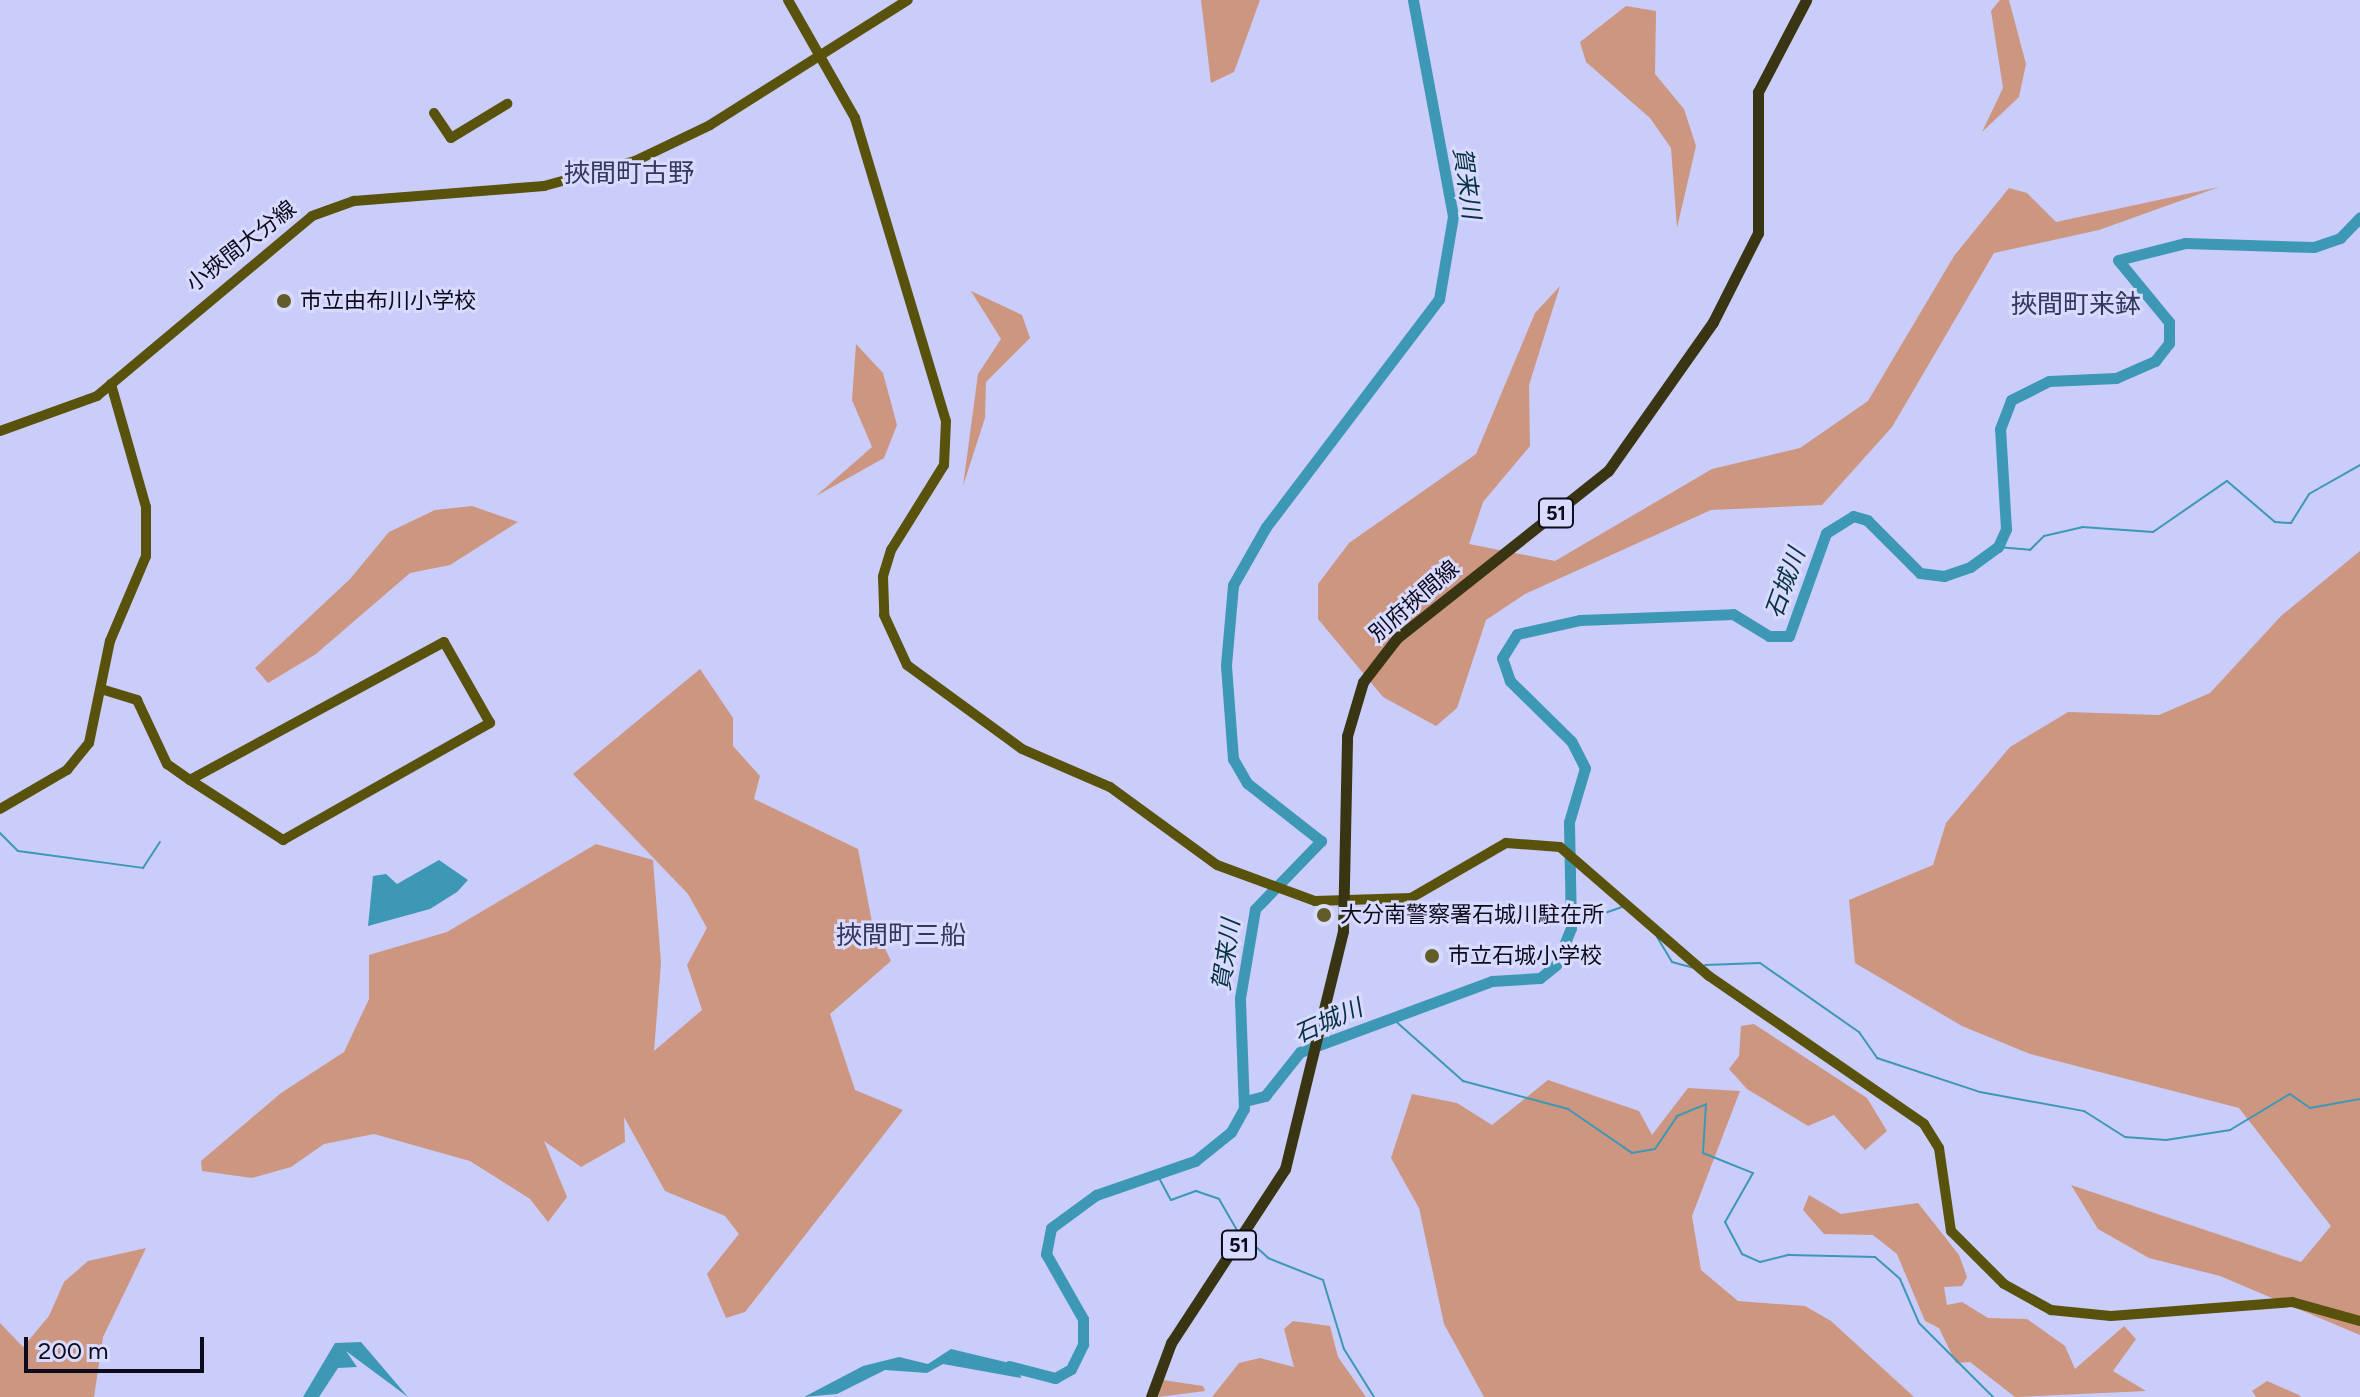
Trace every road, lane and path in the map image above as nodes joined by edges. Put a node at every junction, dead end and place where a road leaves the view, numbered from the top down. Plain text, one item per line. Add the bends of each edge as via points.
1 (788, 0) edge
2 (908, 0) edge
3 (1806, 0) edge
4 (820, 56) junction
5 (507, 104) dead end
6 (434, 113) dead end
7 (111, 384) junction
8 (0, 431) edge
9 (101, 689) junction
10 (190, 780) junction
11 (0, 809) edge
12 (1348, 903) junction
13 (2360, 1321) edge
14 (1151, 1397) edge

1 - 4 street
2 - 4 street, 小挾間大分線
3 - 12 main road, 別府挾間線 / 51 via 1758,92 1758,233 1713,322 1608,471 1397,638 1363,682 1347,736
4 - 7 street, 小挾間大分線 via 693,134 603,172 507,191 354,201 312,216 179,319
4 - 12 street via 869,156 946,421 944,465 891,550 883,577 894,644 936,689 1022,749 1110,787 1151,823 1244,879 1315,901
5 - 6 street via 451,138
7 - 8 street, 小挾間大分線 via 68,411
7 - 9 street via 149,536 110,641
9 - 10 street via 137,700 158,753
9 - 11 street via 82,754
10 - 10 street via 444,642 490,723 283,840
12 - 13 street via 1411,898 1506,843 1549,843 1575,855 1667,944 1924,1124 1939,1148 1951,1231 2024,1298 2080,1317 2258,1301 2314,1306
12 - 14 main road, 別府挾間線 / 51 via 1307,1083 1272,1196 1171,1343

